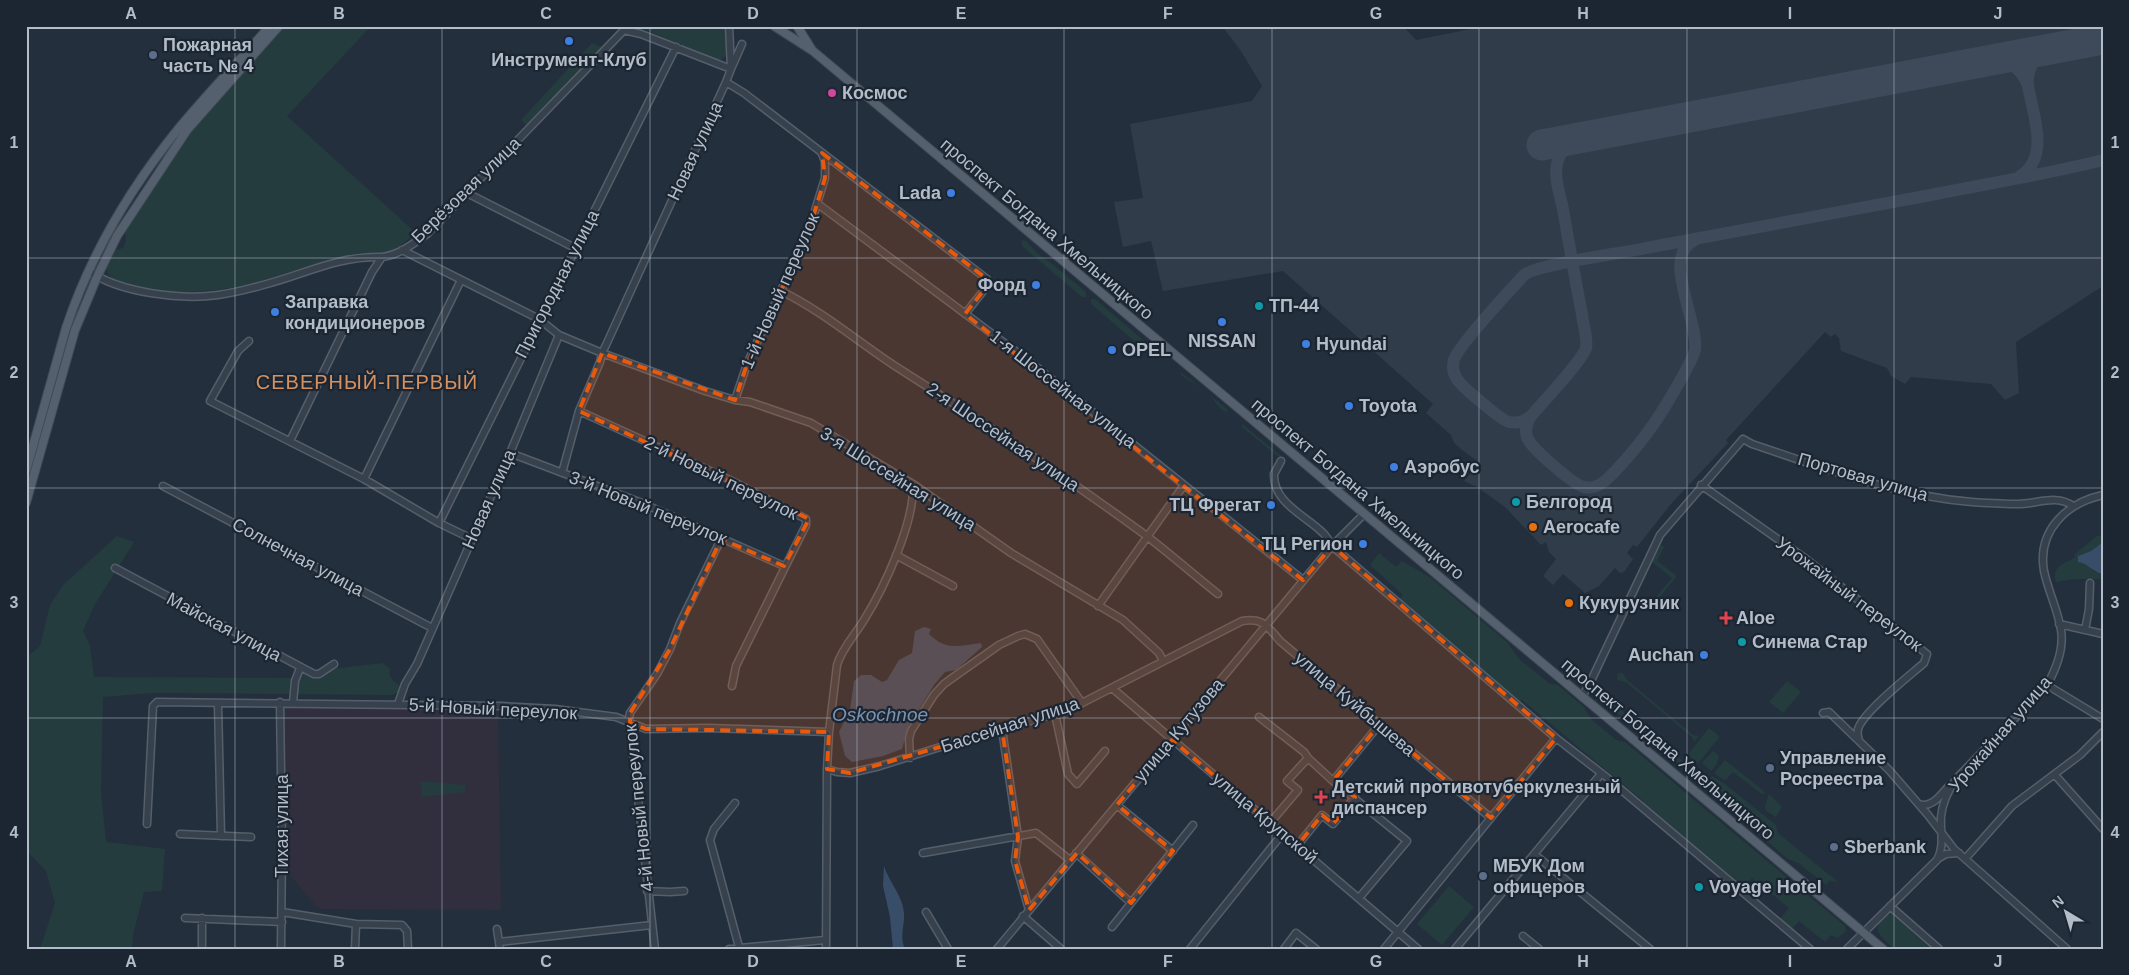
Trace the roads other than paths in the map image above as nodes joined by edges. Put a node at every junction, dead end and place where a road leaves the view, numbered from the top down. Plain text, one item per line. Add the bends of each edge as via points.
1 (270, 26) edge
2 (279, 26) edge
3 (729, 26) edge
4 (774, 26) edge
5 (797, 26) edge
6 (742, 44) dead end
7 (676, 47) junction
8 (813, 52) junction
9 (731, 69) junction
10 (726, 82) junction
11 (822, 153) junction
12 (467, 193) junction
13 (818, 204) junction
14 (575, 248) junction
15 (402, 250) junction
16 (382, 257) junction
17 (89, 271) junction
18 (96, 276) junction
19 (461, 280) junction
20 (781, 291) junction
21 (965, 314) junction
22 (539, 319) junction
23 (559, 335) junction
24 (249, 341) dead end
25 (602, 353) junction
26 (735, 400) junction
27 (579, 411) junction
28 (290, 441) junction
29 (510, 452) junction
30 (1281, 461) dead end
31 (26, 471) edge
32 (562, 473) junction
33 (364, 479) junction
34 (914, 484) junction
35 (1701, 485) junction
36 (163, 486) dead end
37 (1184, 486) junction
38 (2103, 495) edge
39 (26, 503) edge
40 (2073, 506) junction
41 (1364, 514) junction
42 (439, 522) junction
43 (1146, 536) junction
44 (472, 539) junction
45 (721, 539) junction
46 (1332, 546) junction
47 (896, 555) junction
48 (784, 566) junction
49 (114, 568) dead end
50 (1304, 580) junction
51 (2090, 582) dead end
52 (953, 586) dead end
53 (1218, 594) dead end
54 (1098, 606) junction
55 (2060, 624) junction
56 (1266, 625) junction
57 (432, 628) junction
58 (2085, 630) junction
59 (2103, 634) edge
60 (1163, 661) junction
61 (334, 664) dead end
62 (300, 668) junction
63 (2046, 685) junction
64 (732, 686) dead end
65 (1112, 688) junction
66 (1582, 697) junction
67 (280, 702) junction
68 (293, 703) junction
69 (1082, 703) junction
70 (218, 704) junction
71 (398, 704) junction
72 (1823, 713) dead end
73 (1055, 714) junction
74 (1259, 717) dead end
75 (2103, 719) edge
76 (630, 723) junction
77 (1379, 725) junction
78 (1002, 729) junction
79 (829, 732) junction
80 (2103, 732) edge
81 (1556, 738) junction
82 (1172, 740) junction
83 (1859, 741) junction
84 (1105, 751) dead end
85 (910, 758) junction
86 (1308, 758) junction
87 (827, 769) junction
88 (1601, 774) junction
89 (2055, 776) junction
90 (1956, 779) junction
91 (1333, 781) junction
92 (1354, 797) junction
93 (734, 803) dead end
94 (1918, 804) junction
95 (1117, 805) junction
96 (1942, 812) junction
97 (1928, 815) junction
98 (1491, 818) junction
99 (1270, 823) junction
100 (147, 824) dead end
101 (1193, 825) dead end
102 (2103, 828) edge
103 (1941, 831) junction
104 (180, 834) dead end
105 (1283, 834) junction
106 (221, 836) junction
107 (251, 837) dead end
108 (1018, 837) junction
109 (1297, 846) junction
110 (1942, 849) junction
111 (1173, 851) junction
112 (1956, 851) junction
113 (923, 853) dead end
114 (1076, 853) junction
115 (1534, 854) junction
116 (1965, 859) junction
117 (1070, 860) junction
118 (1936, 860) junction
119 (648, 891) junction
120 (684, 891) dead end
121 (1359, 898) junction
122 (1131, 903) junction
123 (1890, 906) junction
124 (1028, 910) junction
125 (282, 912) junction
126 (926, 912) dead end
127 (1023, 916) junction
128 (186, 918) dead end
129 (202, 918) junction
130 (282, 922) junction
131 (356, 924) junction
132 (652, 925) junction
133 (1112, 927) dead end
134 (497, 930) dead end
135 (1398, 932) junction
136 (1864, 933) junction
137 (1523, 936) dead end
138 (825, 940) junction
139 (499, 946) edge
140 (739, 947) junction
141 (1287, 948) edge
142 (1648, 948) edge
143 (202, 949) edge
144 (280, 949) edge
145 (355, 949) edge
146 (408, 949) edge
147 (655, 949) edge
148 (729, 949) edge
149 (826, 949) edge
150 (948, 949) edge
151 (997, 949) edge
152 (1061, 949) edge
153 (1190, 949) edge
154 (1316, 949) edge
155 (1384, 949) edge
156 (1418, 949) edge
157 (1455, 949) edge
158 (1539, 949) edge
159 (1810, 949) edge
160 (1847, 949) edge
161 (1883, 949) edge
162 (1939, 949) edge
163 (2067, 949) edge

1 - 17 main road via 179,128 133,191
2 - 18 main road via 187,130 117,236
3 - 9 street, Новая улица
4 - 8 main road, проспект Богдана Хмельницкого
5 - 8 main road, проспект Богдана Хмельницкого
6 - 9 street
7 - 9 street
7 - 12 street, Берёзовая улица via 624,30
7 - 14 street, Пригородная улица
8 - 41 main road, проспект Богдана Хмельницкого
9 - 10 street, Новая улица
10 - 11 street
10 - 25 street, Новая улица
11 - 13 street, 1-й Новый переулок via 826,178
11 - 21 street via 987,279 988,286
12 - 14 street
12 - 15 street, Берёзовая улица via 427,234
13 - 20 street, 1-й Новый переулок via 806,239
13 - 21 street, 1-я Шоссейная улица
14 - 22 street, Пригородная улица
15 - 16 street, Берёзовая улица
15 - 19 street
16 - 18 street, Берёзовая улица via 339,260 263,285 218,295 142,292 120,287
16 - 28 street
17 - 18 street, Берёзовая улица
17 - 31 main road via 66,328
18 - 39 main road via 75,330
19 - 22 street
19 - 33 street
20 - 26 street, 1-й Новый переулок via 747,364
20 - 43 street, 2-я Шоссейная улица via 1006,438
21 - 37 street, 1-я Шоссейная улица
22 - 23 street
22 - 42 street, Пригородная улица
23 - 25 street
23 - 29 street, Новая улица
24 - 28 street via 238,351 210,401
25 - 26 street, 3-я Шоссейная улица
25 - 27 street, Новая улица
26 - 34 street, 3-я Шоссейная улица via 750,402 811,424
27 - 32 street, Новая улица
27 - 48 street, 2-й Новый переулок via 804,516 806,525
28 - 33 street
29 - 32 street, 3-й Новый переулок
29 - 44 street, Новая улица
30 - 46 street via 1274,474 1278,492 1324,534
32 - 45 street, 3-й Новый переулок via 642,503
33 - 42 street
34 - 47 street via 914,495
34 - 54 street, 3-я Шоссейная улица via 1012,553
35 - 40 street, Портовая улица via 1743,439 1849,476 1926,497 2020,504 2065,500
35 - 66 street via 1660,535
35 - 83 street, Урожайный переулок via 1812,564 1927,654 1924,662 1858,727
36 - 57 street, Солнечная улица
37 - 43 street
37 - 50 street, 1-я Шоссейная улица
38 - 40 street
40 - 55 street, Урожайная улица via 2053,525 2043,556 2044,571
41 - 46 street, улица Кутузова
41 - 66 main road, проспект Богдана Хмельницкого
42 - 44 street
43 - 53 street, 2-я Шоссейная улица
43 - 54 street
44 - 57 street, Новая улица
45 - 48 street, 3-й Новый переулок
45 - 76 street, 4-й Новый переулок via 657,674 630,713
46 - 50 street, улица Кутузова
46 - 81 street
47 - 52 street
47 - 79 street via 870,610 840,656
48 - 64 street, 2-й Новый переулок via 736,666
49 - 62 street, Майская улица
50 - 56 street, улица Кутузова
51 - 58 street
54 - 60 street, 3-я Шоссейная улица via 1141,634
55 - 58 street
55 - 63 street, Урожайная улица via 2059,656
56 - 60 street, Бассейная улица via 1252,619 1242,621
56 - 77 street, улица Куйбышева via 1280,641
56 - 82 street, улица Кутузова
57 - 71 street, Новая улица
58 - 59 street
60 - 65 street, Бассейная улица
61 - 62 street, Майская улица via 319,674
62 - 68 street
63 - 75 street
63 - 90 street, Урожайная улица
65 - 69 street, Бассейная улица
65 - 82 street, улица Крупской
66 - 136 main road, проспект Богдана Хмельницкого
67 - 68 street, 5-й Новый переулок
67 - 70 street, 5-й Новый переулок
67 - 125 street, Тихая улица
68 - 71 street, 5-й Новый переулок
69 - 73 street, Бассейная улица
69 - 85 street via 1037,639 1024,634 999,645 944,684 911,731
70 - 100 street, 5-й Новый переулок via 154,703
70 - 106 street
71 - 76 street, 5-й Новый переулок via 555,709 616,717
72 - 83 street via 1829,712
73 - 78 street, Бассейная улица
73 - 84 street via 1068,774 1076,784
74 - 86 street
76 - 79 street, 5-й Новый переулок via 646,729
76 - 119 street, 4-й Новый переулок
77 - 91 street
77 - 98 street, улица Куйбышева
78 - 85 street, Бассейная улица
78 - 108 street
79 - 87 street
80 - 89 street
81 - 88 street
81 - 98 street
82 - 95 street, улица Кутузова
82 - 99 street, улица Крупской
83 - 94 street
85 - 87 street, Бассейная улица via 850,773
86 - 91 street
86 - 99 street via 1287,781 1298,790
87 - 138 street
88 - 115 street
88 - 159 street
89 - 102 street
89 - 116 street via 2012,806
90 - 94 street via 1930,804
90 - 96 street, Урожайная улица via 1946,796
91 - 92 street
92 - 109 street via 1333,824 1322,815
92 - 121 street via 1407,841
93 - 140 street via 710,834 710,840
94 - 97 street
95 - 111 street
95 - 114 street, улица Кутузова
96 - 97 street
96 - 103 street, Урожайная улица
97 - 103 street
98 - 135 street
99 - 105 street, улица Крупской
101 - 111 street
103 - 110 street, Урожайная улица
103 - 112 street
104 - 106 street
105 - 109 street, улица Крупской
105 - 153 street
106 - 107 street
108 - 113 street
108 - 117 street via 1036,833
108 - 124 street via 1015,861
109 - 121 street, улица Крупской
110 - 112 street via 1947,847
110 - 118 street
111 - 122 street
112 - 116 street
112 - 118 street
114 - 117 street, улица Кутузова
114 - 122 street
115 - 142 street
115 - 157 street
116 - 163 street
117 - 124 street, улица Кутузова
118 - 123 street
119 - 120 street
119 - 132 street, 4-й Новый переулок
121 - 135 street, улица Крупской
122 - 133 street
123 - 136 street
123 - 162 street
124 - 127 street, улица Кутузова
125 - 130 street, Тихая улица
125 - 131 street
126 - 150 street
127 - 151 street, улица Кутузова
127 - 152 street
128 - 129 street
129 - 130 street
129 - 143 street
130 - 144 street, Тихая улица
131 - 145 street
131 - 146 street via 402,926 407,931
132 - 139 street
132 - 147 street, 4-й Новый переулок
134 - 139 street
135 - 155 street
135 - 156 street, улица Крупской
136 - 160 street
136 - 161 main road, проспект Богдана Хмельницкого
137 - 158 street
138 - 140 street
138 - 149 street
140 - 148 street
141 - 154 street via 1296,933

